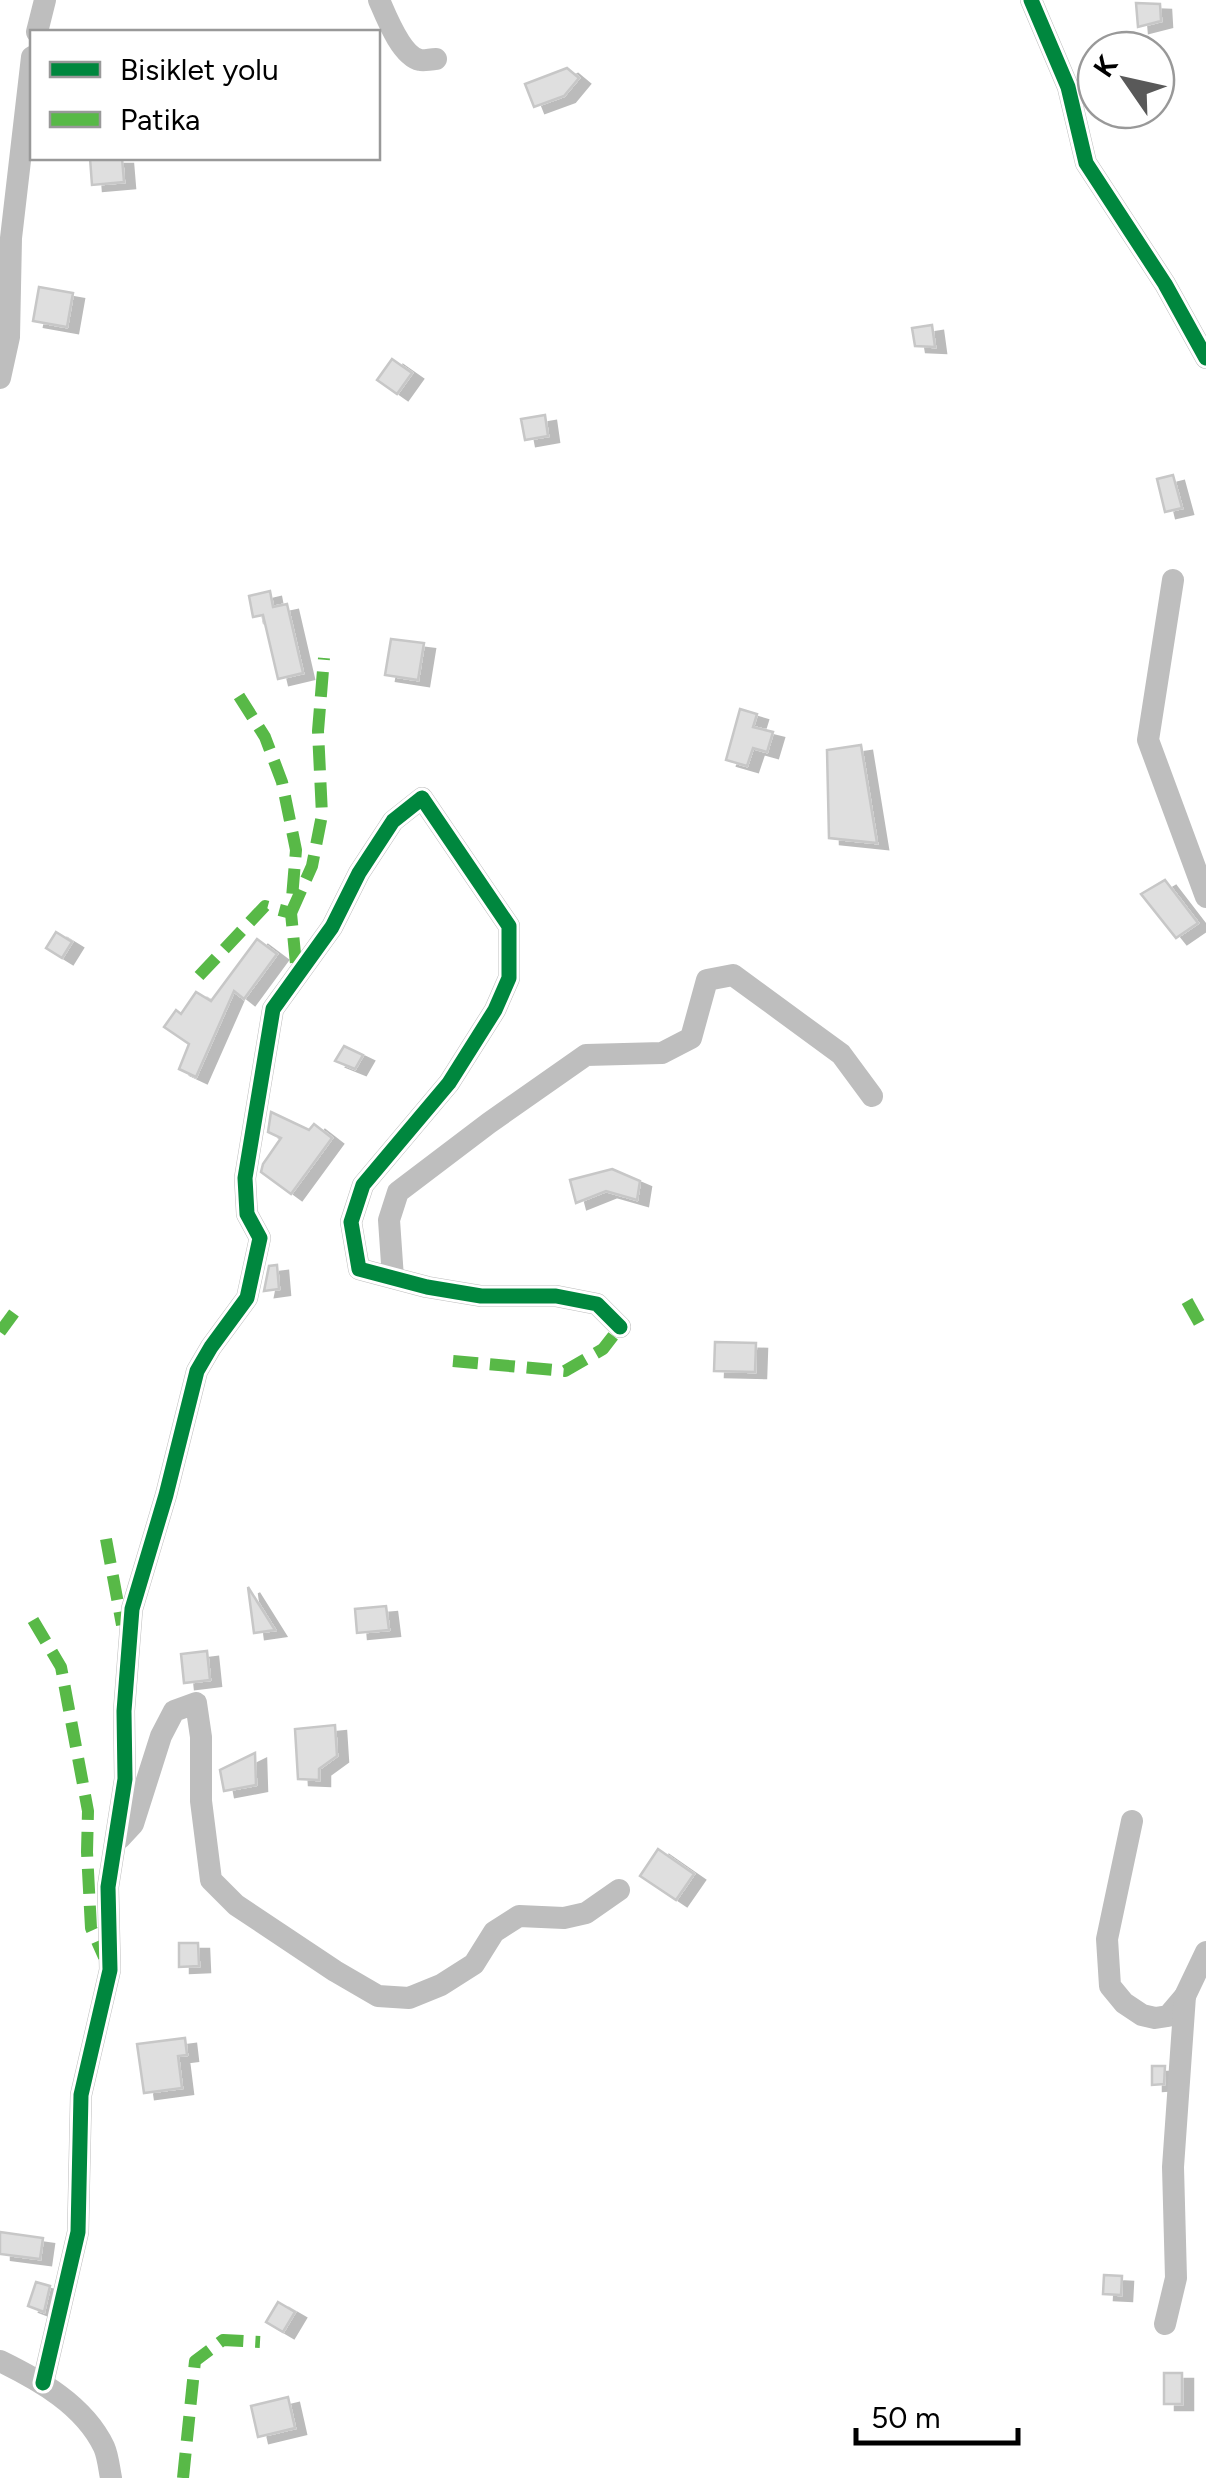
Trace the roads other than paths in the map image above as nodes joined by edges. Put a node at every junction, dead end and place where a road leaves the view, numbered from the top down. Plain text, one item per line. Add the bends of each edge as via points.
1 (45, 0) edge
2 (380, 0) edge
3 (1031, 0) edge
4 (38, 30) edge
5 (436, 59) dead end
6 (30, 79) edge
7 (1206, 358) edge
8 (0, 378) edge
9 (1172, 580) dead end
10 (1206, 897) edge
11 (872, 1096) dead end
12 (392, 1278) junction
13 (620, 1327) dead end
14 (1132, 1821) dead end
15 (115, 1845) junction
16 (619, 1890) dead end
17 (1206, 1952) edge
18 (1185, 1996) junction
19 (1164, 2324) dead end
20 (0, 2360) edge
21 (43, 2382) junction
22 (111, 2478) edge

1 - 4 street
2 - 5 street via 412,55
3 - 7 street via 1068,87 1086,163
6 - 8 street via 11,238 10,338
9 - 10 street via 1148,740
11 - 12 street via 841,1054 733,975 707,980 690,1038 662,1053 586,1055 398,1192 389,1220
12 - 13 street via 481,1296 556,1296 597,1304
12 - 15 street via 359,1270 351,1222 364,1185 449,1082 508,978 509,926 422,798 394,821 332,927 273,1009 245,1178 247,1214 260,1238 247,1298 197,1371 132,1609 126,1779
14 - 18 street via 1107,1939 1110,1986 1124,2003 1155,2018 1168,2016
15 - 16 street via 133,1824 174,1711 196,1703 212,1880 236,1905 378,1996 409,1998 441,1985 474,1964 494,1932 519,1916 586,1913
15 - 21 street via 108,1887 110,1970 80,2095 78,2232
17 - 18 street
18 - 19 street via 1173,2166 1176,2278
20 - 21 street
21 - 22 street via 89,2422 106,2450

